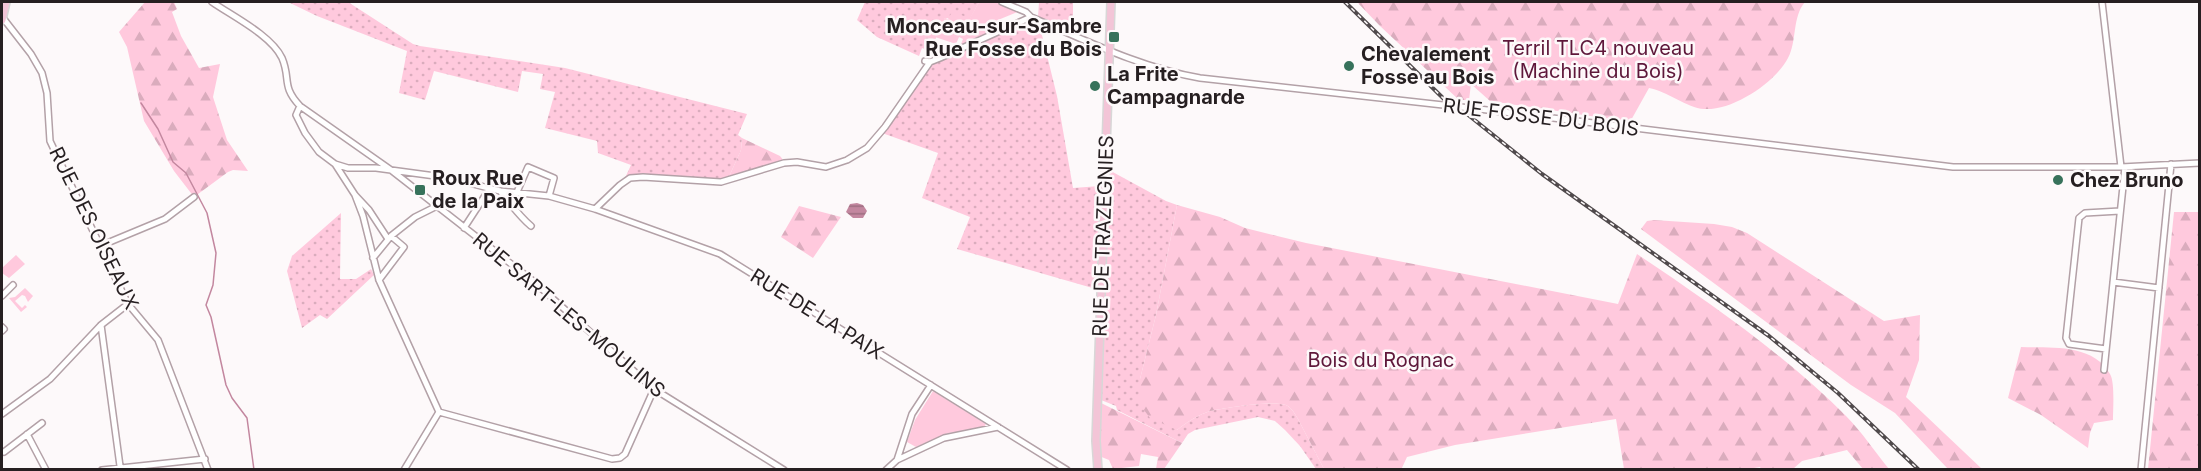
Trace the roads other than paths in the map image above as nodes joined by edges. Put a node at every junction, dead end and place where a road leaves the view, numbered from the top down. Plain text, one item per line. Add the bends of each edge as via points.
1 (6, 2) edge
2 (212, 2) edge
3 (1002, 2) edge
4 (1111, 2) edge
5 (2102, 2) edge
6 (1031, 17) junction
7 (2, 19) edge
8 (1110, 50) junction
9 (300, 106) junction
10 (2199, 163) edge
11 (335, 164) junction
12 (2171, 164) junction
13 (2123, 167) junction
14 (391, 170) junction
15 (490, 188) junction
16 (500, 191) junction
17 (517, 192) junction
18 (355, 195) junction
19 (549, 196) junction
20 (194, 197) dead end
21 (437, 206) junction
22 (595, 209) junction
23 (2120, 211) junction
24 (531, 226) dead end
25 (464, 228) junction
26 (390, 238) junction
27 (100, 246) junction
28 (373, 258) junction
29 (379, 280) junction
30 (2113, 282) junction
31 (13, 285) dead end
32 (2159, 288) junction
33 (2, 296) edge
34 (128, 304) junction
35 (101, 325) junction
36 (2106, 349) junction
37 (2104, 370) dead end
38 (931, 385) junction
39 (654, 389) junction
40 (439, 412) junction
41 (2, 414) edge
42 (42, 423) dead end
43 (998, 427) junction
44 (27, 434) junction
45 (4, 452) dead end
46 (205, 459) junction
47 (897, 460) junction
48 (120, 466) junction
49 (887, 469) edge
50 (1066, 469) edge
51 (46, 470) edge
52 (102, 470) edge
53 (208, 470) edge
54 (404, 470) edge
55 (784, 470) edge
56 (1098, 470) edge
57 (2141, 470) edge

1 - 7 main road
2 - 9 street via 274,47 282,58 291,96
3 - 6 street, RUE FOSSE DU BOIS
4 - 8 main road, RUE DE TRAZEGNIES
5 - 13 street
6 - 8 street, RUE FOSSE DU BOIS
6 - 22 street via 928,61 885,127 867,148 847,160 826,167 784,163 722,182 630,178
7 - 27 street, RUE DES OISEAUX via 42,74 51,141
8 - 13 street, RUE FOSSE DU BOIS via 1200,78 1953,167
8 - 56 main road, RUE DE TRAZEGNIES
9 - 11 street via 296,116 305,133 318,152
9 - 14 street, RUE SART-LES-MOULINS
10 - 12 street, RUE FOSSE DU BOIS
11 - 14 street, RUE DE LA PAIX
11 - 18 street
12 - 13 street, RUE FOSSE DU BOIS
12 - 32 street
13 - 23 street
14 - 15 street, RUE DE LA PAIX
14 - 21 street, RUE SART-LES-MOULINS
15 - 16 street, RUE DE LA PAIX
15 - 25 street
16 - 17 street, RUE DE LA PAIX
16 - 24 street
17 - 19 street, RUE DE LA PAIX
17 - 19 street via 528,167 554,178
18 - 26 street
18 - 28 street
19 - 22 street, RUE DE LA PAIX
20 - 27 street via 165,219
21 - 25 street, RUE SART-LES-MOULINS
21 - 26 street
22 - 38 street, RUE DE LA PAIX via 720,254
23 - 30 street
23 - 36 street via 2085,213 2079,218 2066,338 2069,344
25 - 39 street, RUE SART-LES-MOULINS via 533,281
26 - 28 street
26 - 29 street via 404,247
27 - 34 street, RUE DES OISEAUX
28 - 29 street
29 - 40 street
30 - 32 street
30 - 36 street
31 - 33 street
32 - 57 street
34 - 35 street
34 - 46 street, RUE DES OISEAUX via 158,340
35 - 41 street via 50,379
35 - 48 street
36 - 37 street
38 - 43 street, RUE DE LA PAIX
38 - 47 street via 912,414
39 - 40 street via 625,454 612,459
39 - 55 street, RUE SART-LES-MOULINS
40 - 54 street
42 - 44 street
43 - 47 street via 944,438
43 - 50 street, RUE DE LA PAIX
44 - 45 street
44 - 51 street
46 - 48 street
46 - 53 street, RUE DES OISEAUX
47 - 49 street
48 - 52 street

